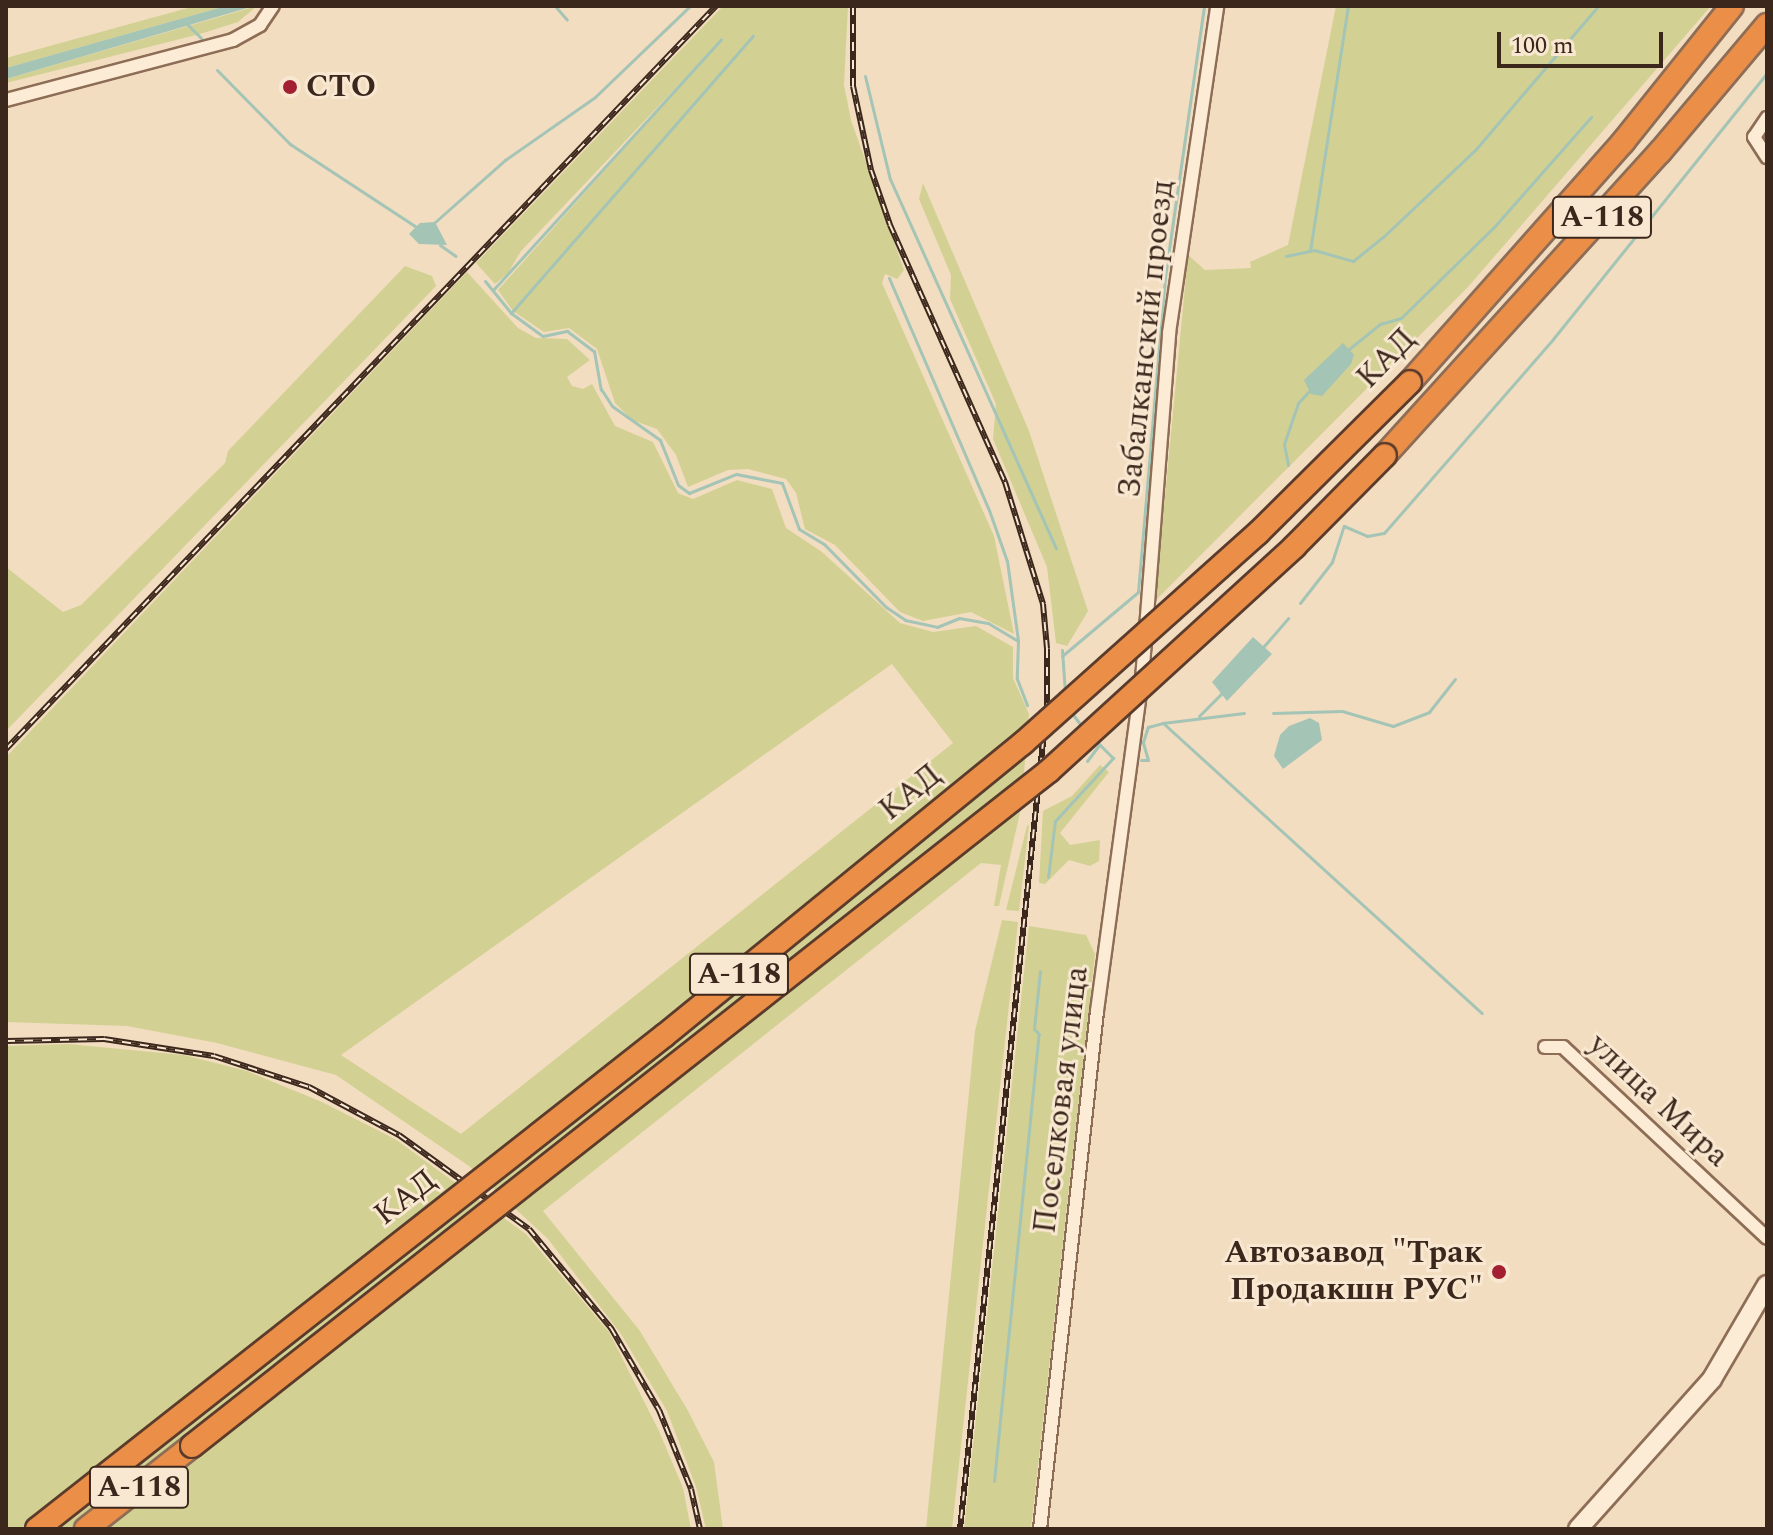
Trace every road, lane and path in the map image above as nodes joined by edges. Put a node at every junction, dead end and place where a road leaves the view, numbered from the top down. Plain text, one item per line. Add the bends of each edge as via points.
1 (273, 6) edge
2 (1217, 6) edge
3 (1732, 6) edge
4 (1767, 25) edge
5 (6, 100) edge
6 (1767, 118) edge
7 (1767, 157) edge
8 (1142, 679) joint
9 (1545, 1047) dead end
10 (1767, 1238) edge
11 (1767, 1285) edge
12 (37, 1529) edge
13 (86, 1529) edge
14 (1040, 1529) edge
15 (1578, 1529) edge

1 - 5 street via 260,25 233,40
2 - 8 street, Забалканский проезд via 1169,333
3 - 12 highway, КАД / А-118, bridge via 1623,142 1410,382 1258,533 1023,743 665,1035
4 - 13 highway, КАД / А-118, bridge via 1433,406 1294,547 1050,770
6 - 7 street via 1754,137
8 - 14 street, Поселковая улица via 1097,1011
9 - 10 street, улица Мира via 1563,1047
11 - 15 street via 1712,1379

